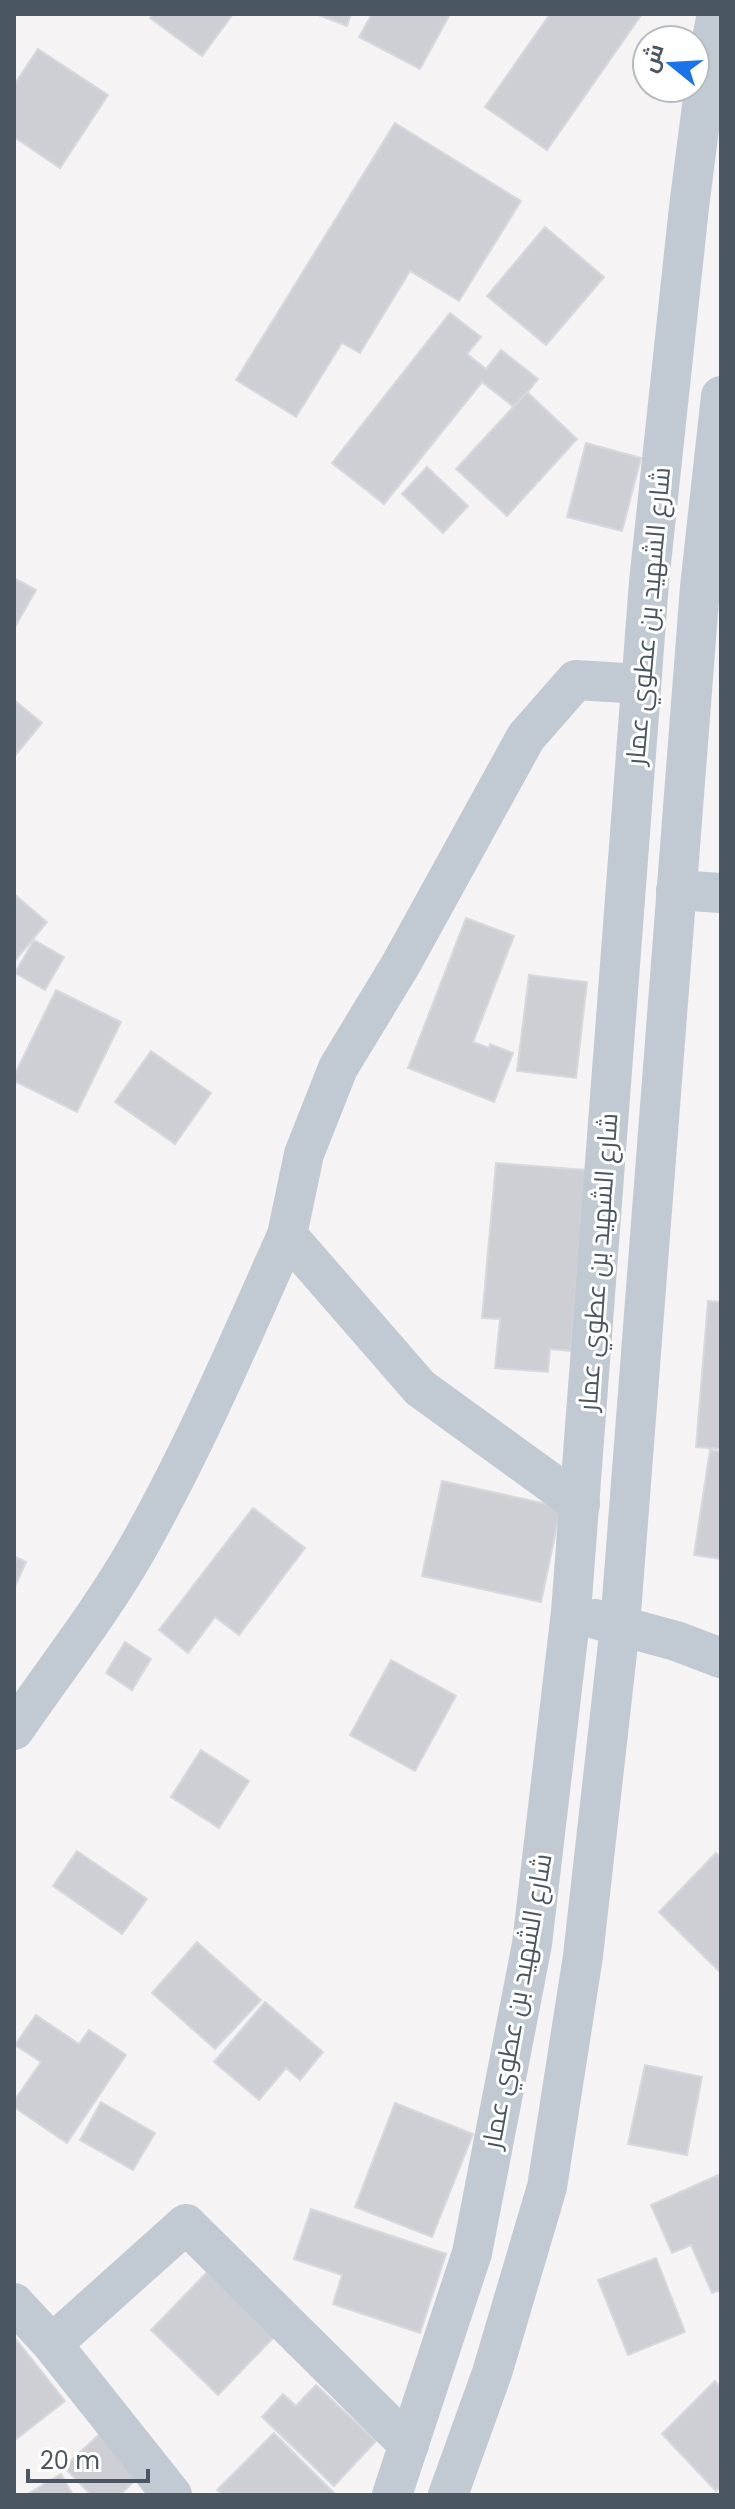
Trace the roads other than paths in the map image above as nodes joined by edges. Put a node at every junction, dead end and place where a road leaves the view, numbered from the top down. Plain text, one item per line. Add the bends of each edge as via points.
1 (717, 14) edge
2 (721, 396) edge
3 (641, 684) junction
4 (676, 890) junction
5 (721, 893) edge
6 (287, 1235) junction
7 (580, 1504) junction
8 (571, 1612) junction
9 (620, 1626) junction
10 (721, 1658) edge
11 (14, 1730) edge
12 (14, 2303) edge
13 (52, 2344) junction
14 (409, 2445) junction
15 (172, 2495) edge
16 (392, 2495) edge
17 (448, 2495) edge

1 - 3 street, شارع الشهيد بن عطوي عمار via 687,222
2 - 4 street, شارع الشهيد بن عطوي عمار
3 - 6 street via 576,680 526,737 338,1068 304,1154
3 - 7 street, شارع الشهيد بن عطوي عمار
4 - 5 street
4 - 9 street, شارع الشهيد بن عطوي عمار
6 - 7 street via 420,1388
6 - 11 street via 186,1457 137,1549
7 - 8 street, شارع الشهيد بن عطوي عمار
8 - 9 street
8 - 14 street, شارع الشهيد بن عطوي عمار via 532,1944 475,2238
9 - 10 street
9 - 17 street, شارع الشهيد بن عطوي عمار via 583,1956 547,2187 492,2373
12 - 13 street
13 - 14 street via 186,2224
13 - 15 street
14 - 16 street, شارع الشهيد بن عطوي عمار

